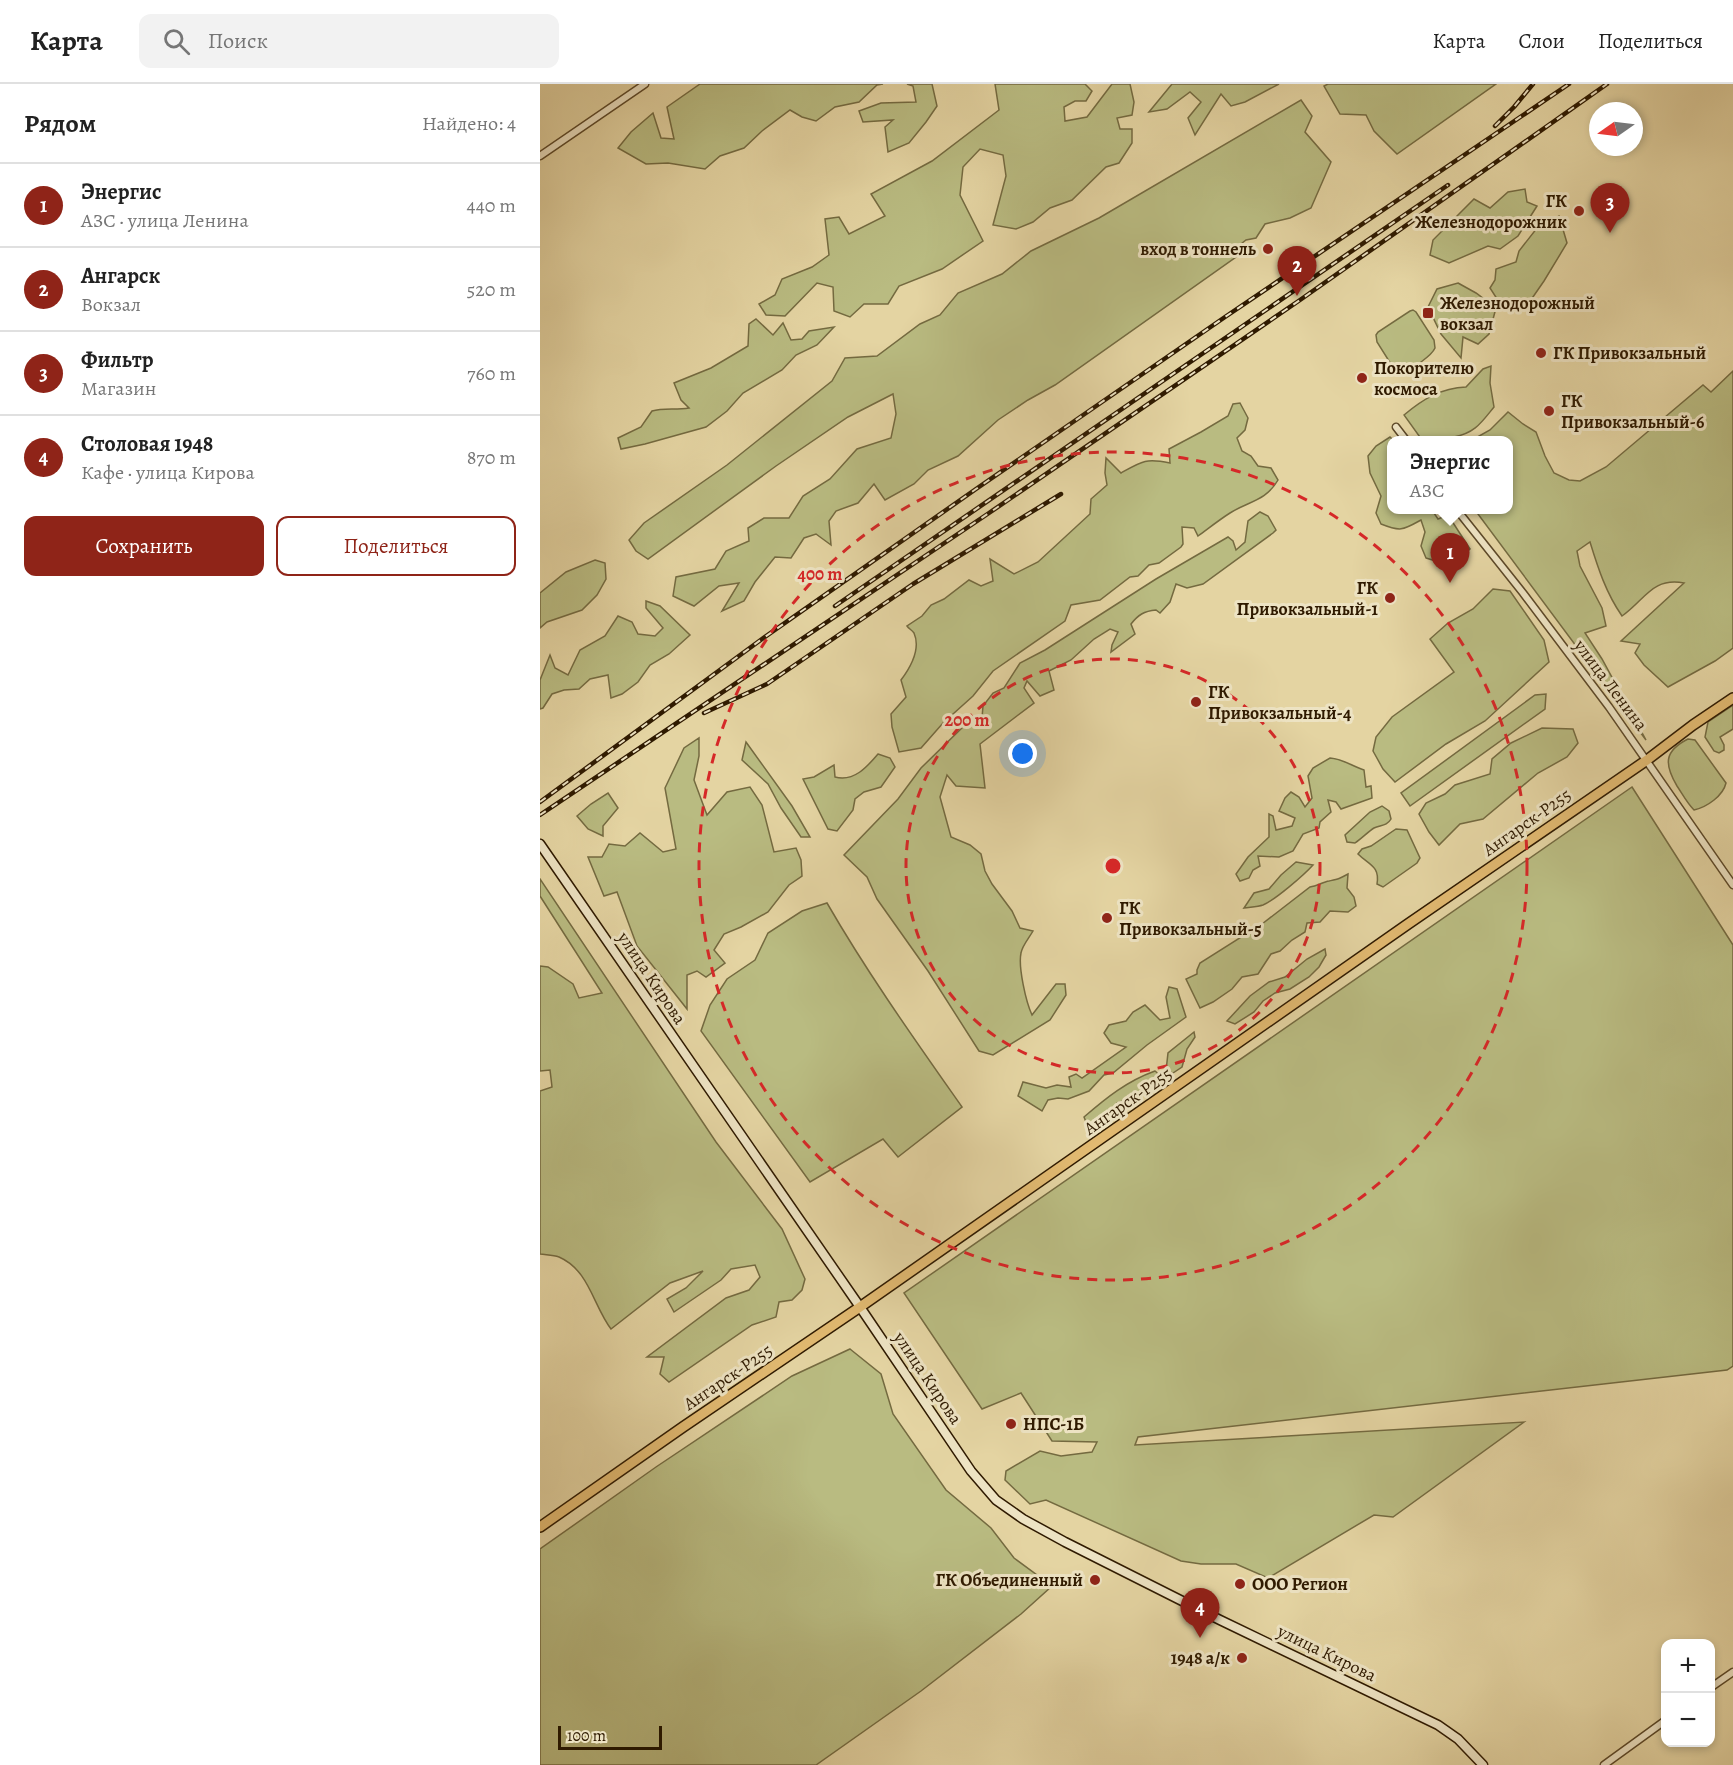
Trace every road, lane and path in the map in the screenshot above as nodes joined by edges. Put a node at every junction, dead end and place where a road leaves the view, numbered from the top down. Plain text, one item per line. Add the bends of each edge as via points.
1 (645, 84) edge
2 (540, 156) edge
3 (1396, 427) dead end
4 (1402, 436) edge
5 (1460, 514) edge
6 (1733, 698) edge
7 (1647, 760) junction
8 (540, 844) edge
9 (1733, 885) edge
10 (860, 1307) junction
11 (540, 1527) edge
12 (1733, 1672) edge
13 (1715, 1685) edge
14 (1661, 1723) edge
15 (1480, 1764) edge
16 (1604, 1765) edge

1 - 2 street
3 - 4 street
5 - 7 street, улица Ленина
6 - 7 main road, Ангарск-Р255
7 - 9 street, улица Ленина
7 - 10 main road, Ангарск-Р255
8 - 10 street, улица Кирова
10 - 11 main road, Ангарск-Р255
10 - 15 street, улица Кирова via 971,1471 996,1500 1065,1542 1438,1725 1458,1739
12 - 13 street
14 - 16 street

